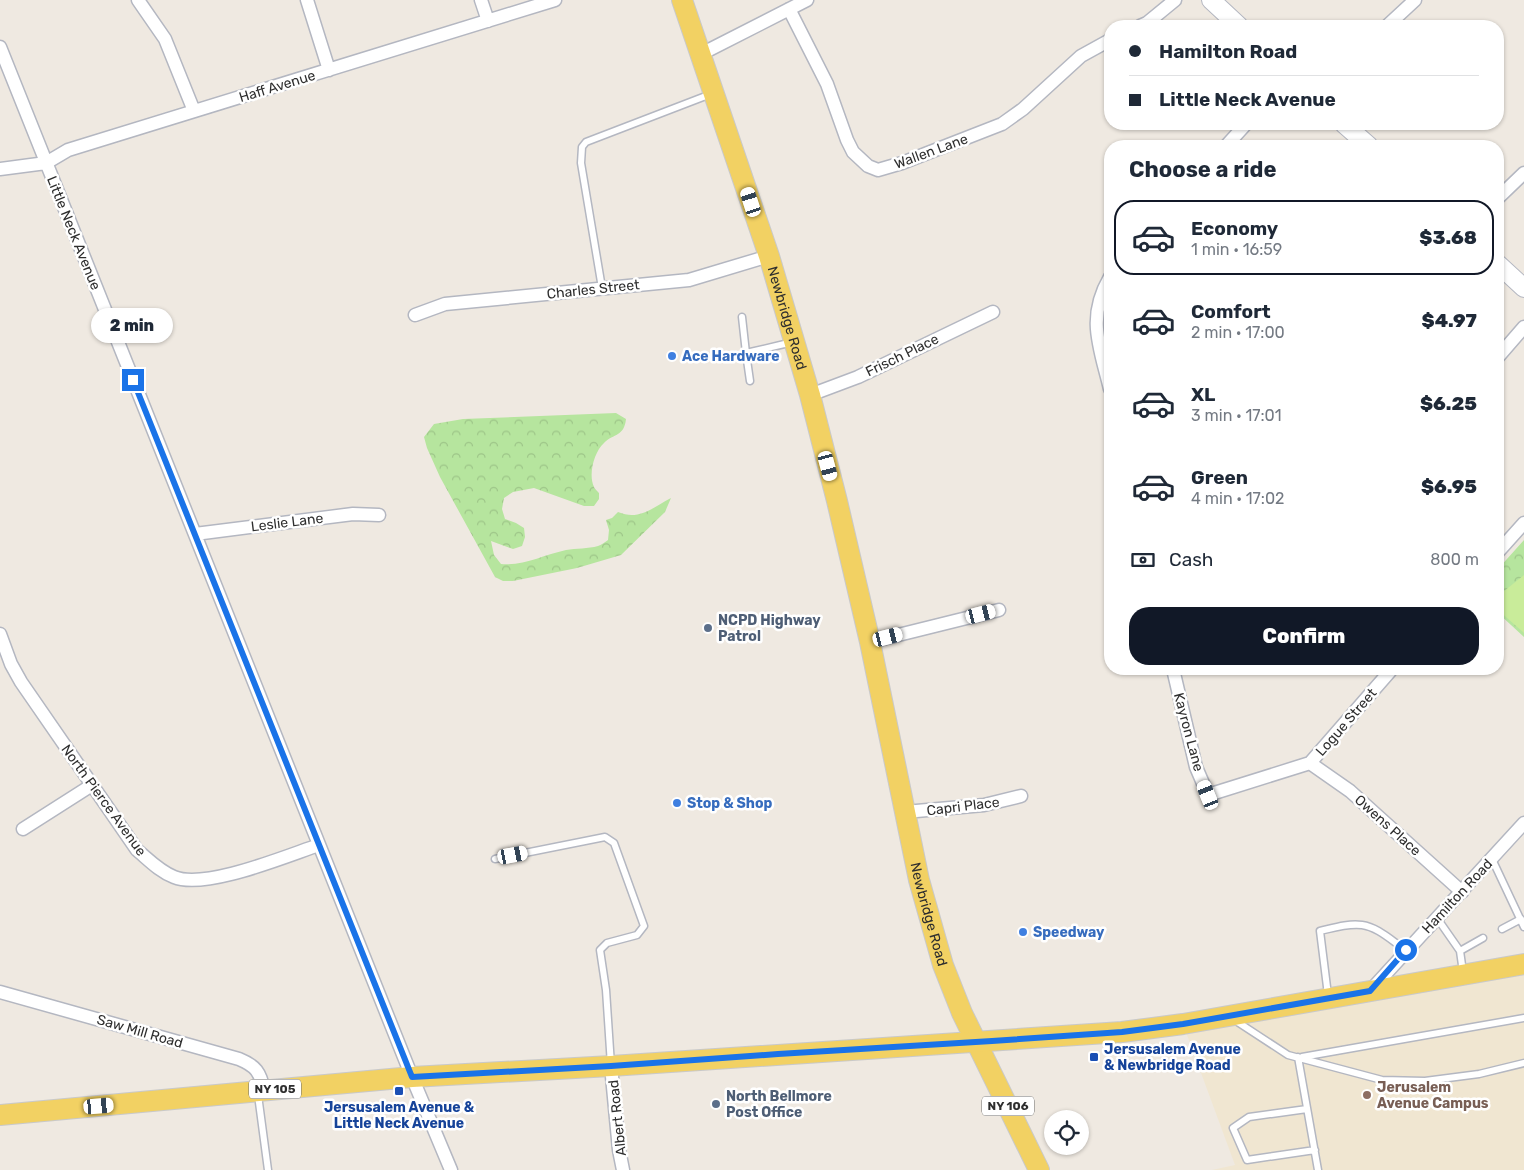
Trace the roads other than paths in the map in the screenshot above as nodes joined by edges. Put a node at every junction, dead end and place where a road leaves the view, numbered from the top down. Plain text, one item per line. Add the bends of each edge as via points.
1 (138, 0) edge
2 (307, 0) edge
3 (481, 0) edge
4 (555, 0) edge
5 (682, 0) edge
6 (807, 0) edge
7 (1175, 0) edge
8 (1211, 0) edge
9 (1415, 0) edge
10 (789, 9) junction
11 (1151, 20) edge
12 (1233, 20) edge
13 (1393, 20) edge
14 (488, 21) junction
15 (1104, 43) edge
16 (0, 47) edge
17 (701, 54) junction
18 (328, 70) junction
19 (714, 93) junction
20 (194, 111) junction
21 (1241, 130) edge
22 (1351, 130) edge
23 (1231, 140) edge
24 (1362, 140) edge
25 (46, 163) junction
26 (0, 169) edge
27 (1524, 174) edge
28 (1504, 192) edge
29 (769, 256) junction
30 (1504, 270) edge
31 (602, 288) junction
32 (1104, 288) edge
33 (1524, 288) edge
34 (993, 312) dead end
35 (415, 315) dead end
36 (742, 317) dead end
37 (1524, 327) edge
38 (794, 342) junction
39 (1504, 350) edge
40 (746, 353) junction
41 (1104, 364) edge
42 (750, 381) dead end
43 (810, 395) junction
44 (379, 515) dead end
45 (1524, 523) edge
46 (195, 534) junction
47 (1504, 545) edge
48 (999, 610) dead end
49 (0, 634) edge
50 (870, 642) junction
51 (1174, 675) edge
52 (1387, 675) edge
53 (1310, 763) junction
54 (92, 785) junction
55 (1208, 795) joint
56 (1021, 796) dead end
57 (905, 812) junction
58 (1524, 823) edge
59 (23, 829) dead end
60 (319, 845) junction
61 (1492, 858) junction
62 (495, 859) dead end
63 (1462, 892) junction
64 (1437, 918) junction
65 (1520, 919) junction
66 (1524, 926) edge
67 (1502, 929) dead end
68 (1483, 938) dead end
69 (1406, 950) junction
70 (1460, 951) junction
71 (1524, 964) edge
72 (1463, 974) junction
73 (1370, 991) junction
74 (0, 992) edge
75 (1328, 998) junction
76 (1229, 1016) junction
77 (1524, 1018) edge
78 (978, 1042) junction
79 (1298, 1058) junction
80 (1524, 1063) edge
81 (611, 1066) junction
82 (412, 1077) junction
83 (261, 1090) junction
84 (1307, 1109) junction
85 (0, 1115) edge
86 (1315, 1150) junction
87 (268, 1170) edge
88 (451, 1170) edge
89 (623, 1170) edge
90 (1039, 1170) edge
91 (1318, 1170) edge

1 - 20 street via 165,40
2 - 18 street
3 - 14 street
4 - 14 street, Haff Avenue
5 - 17 main road, Newbridge Road
6 - 10 street
7 - 11 street
8 - 12 main road
9 - 13 street
10 - 15 street, Wallen Lane via 827,84 853,152 868,166 878,170 1002,124 1081,56
10 - 17 street
14 - 18 street, Haff Avenue
16 - 25 street, Little Neck Avenue
17 - 19 main road, Newbridge Road
18 - 20 street, Haff Avenue
19 - 29 main road, Newbridge Road
19 - 31 lane via 586,142 582,147 581,163
20 - 25 street, Haff Avenue via 68,150
21 - 23 street
22 - 24 main road
25 - 26 street, Haff Avenue
25 - 46 street, Little Neck Avenue
27 - 28 street
29 - 31 street, Charles Street via 688,280
29 - 38 main road, Newbridge Road
30 - 33 main road
31 - 35 street, Charles Street via 445,304
32 - 41 street via 1097,308 1096,330
34 - 43 street, Frisch Place via 858,377
36 - 40 lane
37 - 39 street
38 - 40 lane
38 - 43 main road, Newbridge Road
40 - 42 lane
43 - 50 main road, Newbridge Road
44 - 46 street, Leslie Lane via 353,514
45 - 47 street
46 - 60 street, Little Neck Avenue
48 - 50 street
49 - 54 street, North Pierce Avenue via 21,682
50 - 57 main road, Newbridge Road
51 - 55 street, Kayron Lane via 1196,767
52 - 53 street, Logue Street
53 - 55 street, Logue Street
53 - 63 street, Owens Place via 1350,791
54 - 59 street
54 - 60 street, North Pierce Avenue via 137,850 175,878 206,880
56 - 57 street, Capri Place via 984,805
57 - 78 main road, Newbridge Road via 919,880 943,965 962,1013
58 - 61 street, Hamilton Road
60 - 82 street, Little Neck Avenue
61 - 63 street, Hamilton Road
61 - 65 lane
62 - 81 lane via 605,837 614,843 644,926 637,935 607,943 600,950
63 - 64 street, Hamilton Road
64 - 69 street, Hamilton Road
64 - 70 lane
65 - 66 lane
65 - 67 lane
68 - 70 lane
69 - 73 street, Hamilton Road
69 - 75 lane via 1363,925 1320,931
70 - 72 lane
71 - 72 main road
72 - 73 main road
73 - 75 main road
74 - 83 street, Saw Mill Road via 239,1059 258,1071
75 - 76 main road
76 - 78 main road via 1122,1032
76 - 79 lane via 1288,1055
77 - 79 lane
78 - 81 main road, NY 105
78 - 90 main road, Newbridge Road / NY 106
79 - 80 lane via 1382,1080 1426,1081 1480,1074
79 - 84 lane
81 - 82 main road, NY 105
81 - 89 street, Albert Road
82 - 83 main road, NY 105
82 - 88 street, Little Neck Avenue
83 - 85 main road, NY 105
83 - 87 lane
84 - 86 lane
84 - 86 lane via 1249,1117 1233,1128 1247,1160
86 - 91 lane

